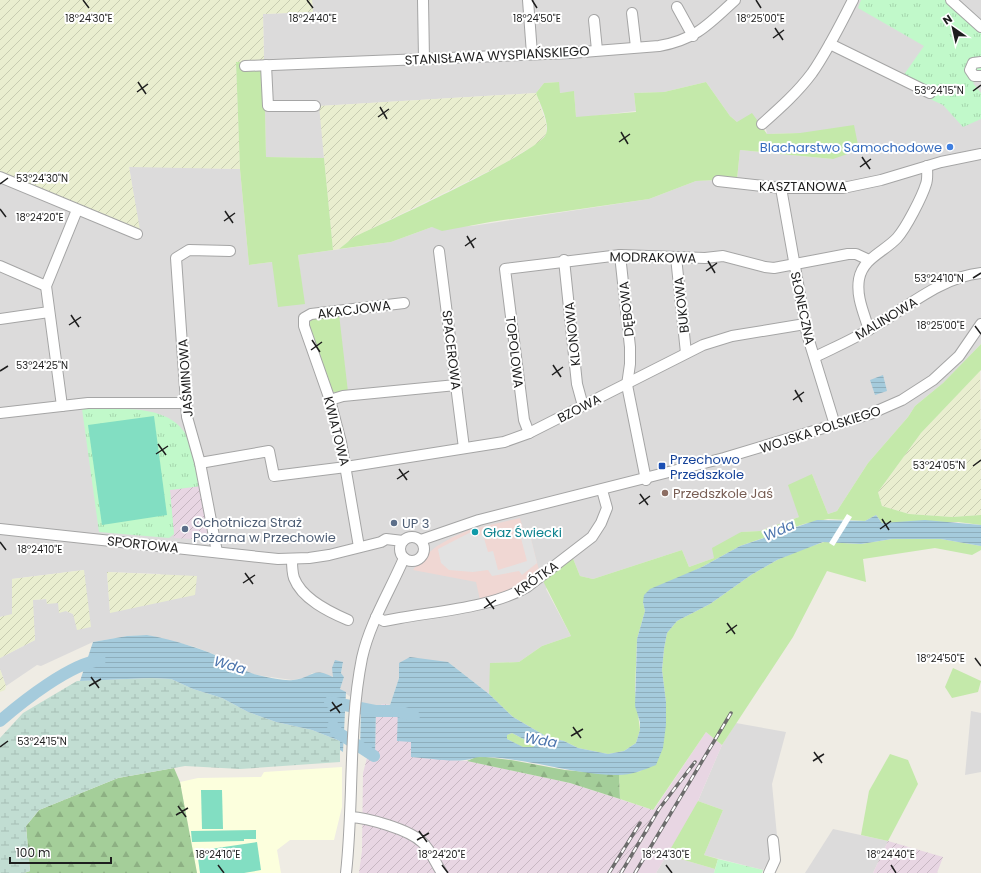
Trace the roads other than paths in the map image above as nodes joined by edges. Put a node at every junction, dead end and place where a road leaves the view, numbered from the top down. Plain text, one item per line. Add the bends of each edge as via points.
1 (423, 0) edge
2 (528, 0) edge
3 (735, 0) edge
4 (853, 0) edge
5 (951, 0) edge
6 (677, 7) dead end
7 (632, 12) dead end
8 (594, 20) dead end
9 (981, 27) edge
10 (693, 36) junction
11 (830, 44) junction
12 (636, 47) junction
13 (597, 50) junction
14 (532, 54) junction
15 (424, 59) junction
16 (981, 62) edge
17 (266, 65) junction
18 (245, 66) dead end
19 (980, 78) edge
20 (930, 93) dead end
21 (315, 106) dead end
22 (762, 124) dead end
23 (981, 154) edge
24 (927, 166) junction
25 (0, 177) edge
26 (718, 181) dead end
27 (781, 188) junction
28 (77, 210) junction
29 (137, 234) dead end
30 (230, 251) dead end
31 (439, 251) dead end
32 (620, 255) junction
33 (676, 257) junction
34 (564, 260) junction
35 (869, 260) junction
36 (794, 264) junction
37 (0, 266) edge
38 (505, 269) joint
39 (981, 273) edge
40 (46, 286) junction
41 (404, 303) dead end
42 (49, 312) junction
43 (304, 318) joint
44 (0, 319) edge
45 (805, 324) junction
46 (981, 324) edge
47 (869, 330) junction
48 (686, 353) junction
49 (815, 357) junction
50 (630, 364) junction
51 (646, 374) junction
52 (456, 385) junction
53 (627, 385) junction
54 (330, 400) junction
55 (185, 403) junction
56 (62, 406) junction
57 (583, 406) junction
58 (0, 413) edge
59 (836, 425) junction
60 (528, 434) junction
61 (464, 448) junction
62 (200, 464) junction
63 (346, 467) junction
64 (646, 480) junction
65 (602, 490) junction
66 (0, 529) edge
67 (423, 544) junction
68 (359, 547) junction
69 (217, 552) junction
70 (404, 552) junction
71 (292, 559) junction
72 (376, 617) junction
73 (348, 620) dead end
74 (350, 817) junction
75 (773, 840) dead end
76 (346, 873) edge
77 (442, 873) edge
78 (769, 873) edge

1 - 15 street
2 - 14 street
3 - 10 street, STANISŁAWA WYSPIAŃSKIEGO
4 - 11 street
5 - 9 street
6 - 10 street
7 - 12 street
8 - 13 street
10 - 12 street, STANISŁAWA WYSPIAŃSKIEGO via 670,44
11 - 20 street
11 - 22 street via 812,73
12 - 13 street, STANISŁAWA WYSPIAŃSKIEGO
13 - 14 street, STANISŁAWA WYSPIAŃSKIEGO
14 - 15 street, STANISŁAWA WYSPIAŃSKIEGO
15 - 17 street, STANISŁAWA WYSPIAŃSKIEGO
16 - 19 street via 975,62 970,67 972,75
17 - 18 street, STANISŁAWA WYSPIAŃSKIEGO
17 - 21 street via 268,106
23 - 24 street, KASZTANOWA
24 - 27 street, KASZTANOWA via 843,188
24 - 35 street via 926,184 904,229 890,245
25 - 28 street
26 - 27 street, KASZTANOWA
27 - 36 street, SŁONECZNA
28 - 29 street
28 - 40 street
30 - 55 street, JAŚMINOWA via 189,250 176,258
31 - 52 street, SPACEROWA
32 - 33 street, MODRAKOWA
32 - 34 street, MODRAKOWA
32 - 50 street, DĘBOWA
33 - 36 street, MODRAKOWA via 723,256 765,268
33 - 48 street, BUKOWA
34 - 38 street, MODRAKOWA
34 - 57 street, KLONOWA via 577,384
35 - 36 street, MODRAKOWA via 856,254 848,254
35 - 47 street via 860,275 858,295
36 - 45 street, SŁONECZNA
37 - 40 street
38 - 60 street, TOPOLOWA via 524,420
39 - 47 street, MALINOWA via 938,288
40 - 42 street
41 - 43 street, AKACJOWA via 311,314
42 - 44 street
42 - 56 street
43 - 54 street, KWIATOWA via 304,326
45 - 48 street, BZOWA via 732,336
45 - 49 street, SŁONECZNA
46 - 59 street, WOJSKA POLSKIEGO via 959,356 925,386 887,407
47 - 49 street, MALINOWA
48 - 51 street, BZOWA
49 - 59 street, SŁONECZNA
50 - 51 street
50 - 53 street, DĘBOWA
51 - 53 street, BZOWA
52 - 54 street via 343,396
52 - 61 street, SPACEROWA
53 - 57 street, BZOWA
53 - 64 street, DĘBOWA
54 - 63 street, KWIATOWA
55 - 56 street via 88,403
55 - 62 street, JAŚMINOWA
56 - 58 street
57 - 60 street, BZOWA
59 - 64 street, WOJSKA POLSKIEGO
60 - 61 street, BZOWA via 504,442
61 - 63 street, BZOWA
62 - 63 street, BZOWA via 268,451 274,476
62 - 69 street, JAŚMINOWA
63 - 68 street, KWIATOWA
64 - 65 street, WOJSKA POLSKIEGO
65 - 67 street, WOJSKA POLSKIEGO via 479,520
65 - 72 street, KRÓTKA via 607,508 595,533 518,593 500,599 384,621
66 - 69 street, SPORTOWA
67 - 70 street, WOJSKA POLSKIEGO via 421,557
67 - 70 street via 412,536
68 - 70 street, SPORTOWA via 381,542
68 - 71 street, SPORTOWA via 328,555
69 - 71 street, SPORTOWA
70 - 72 street via 392,585
71 - 73 street via 293,577 299,589 320,606
72 - 74 street via 358,681
74 - 76 street
74 - 77 street via 402,831 422,842
75 - 78 street via 775,860

